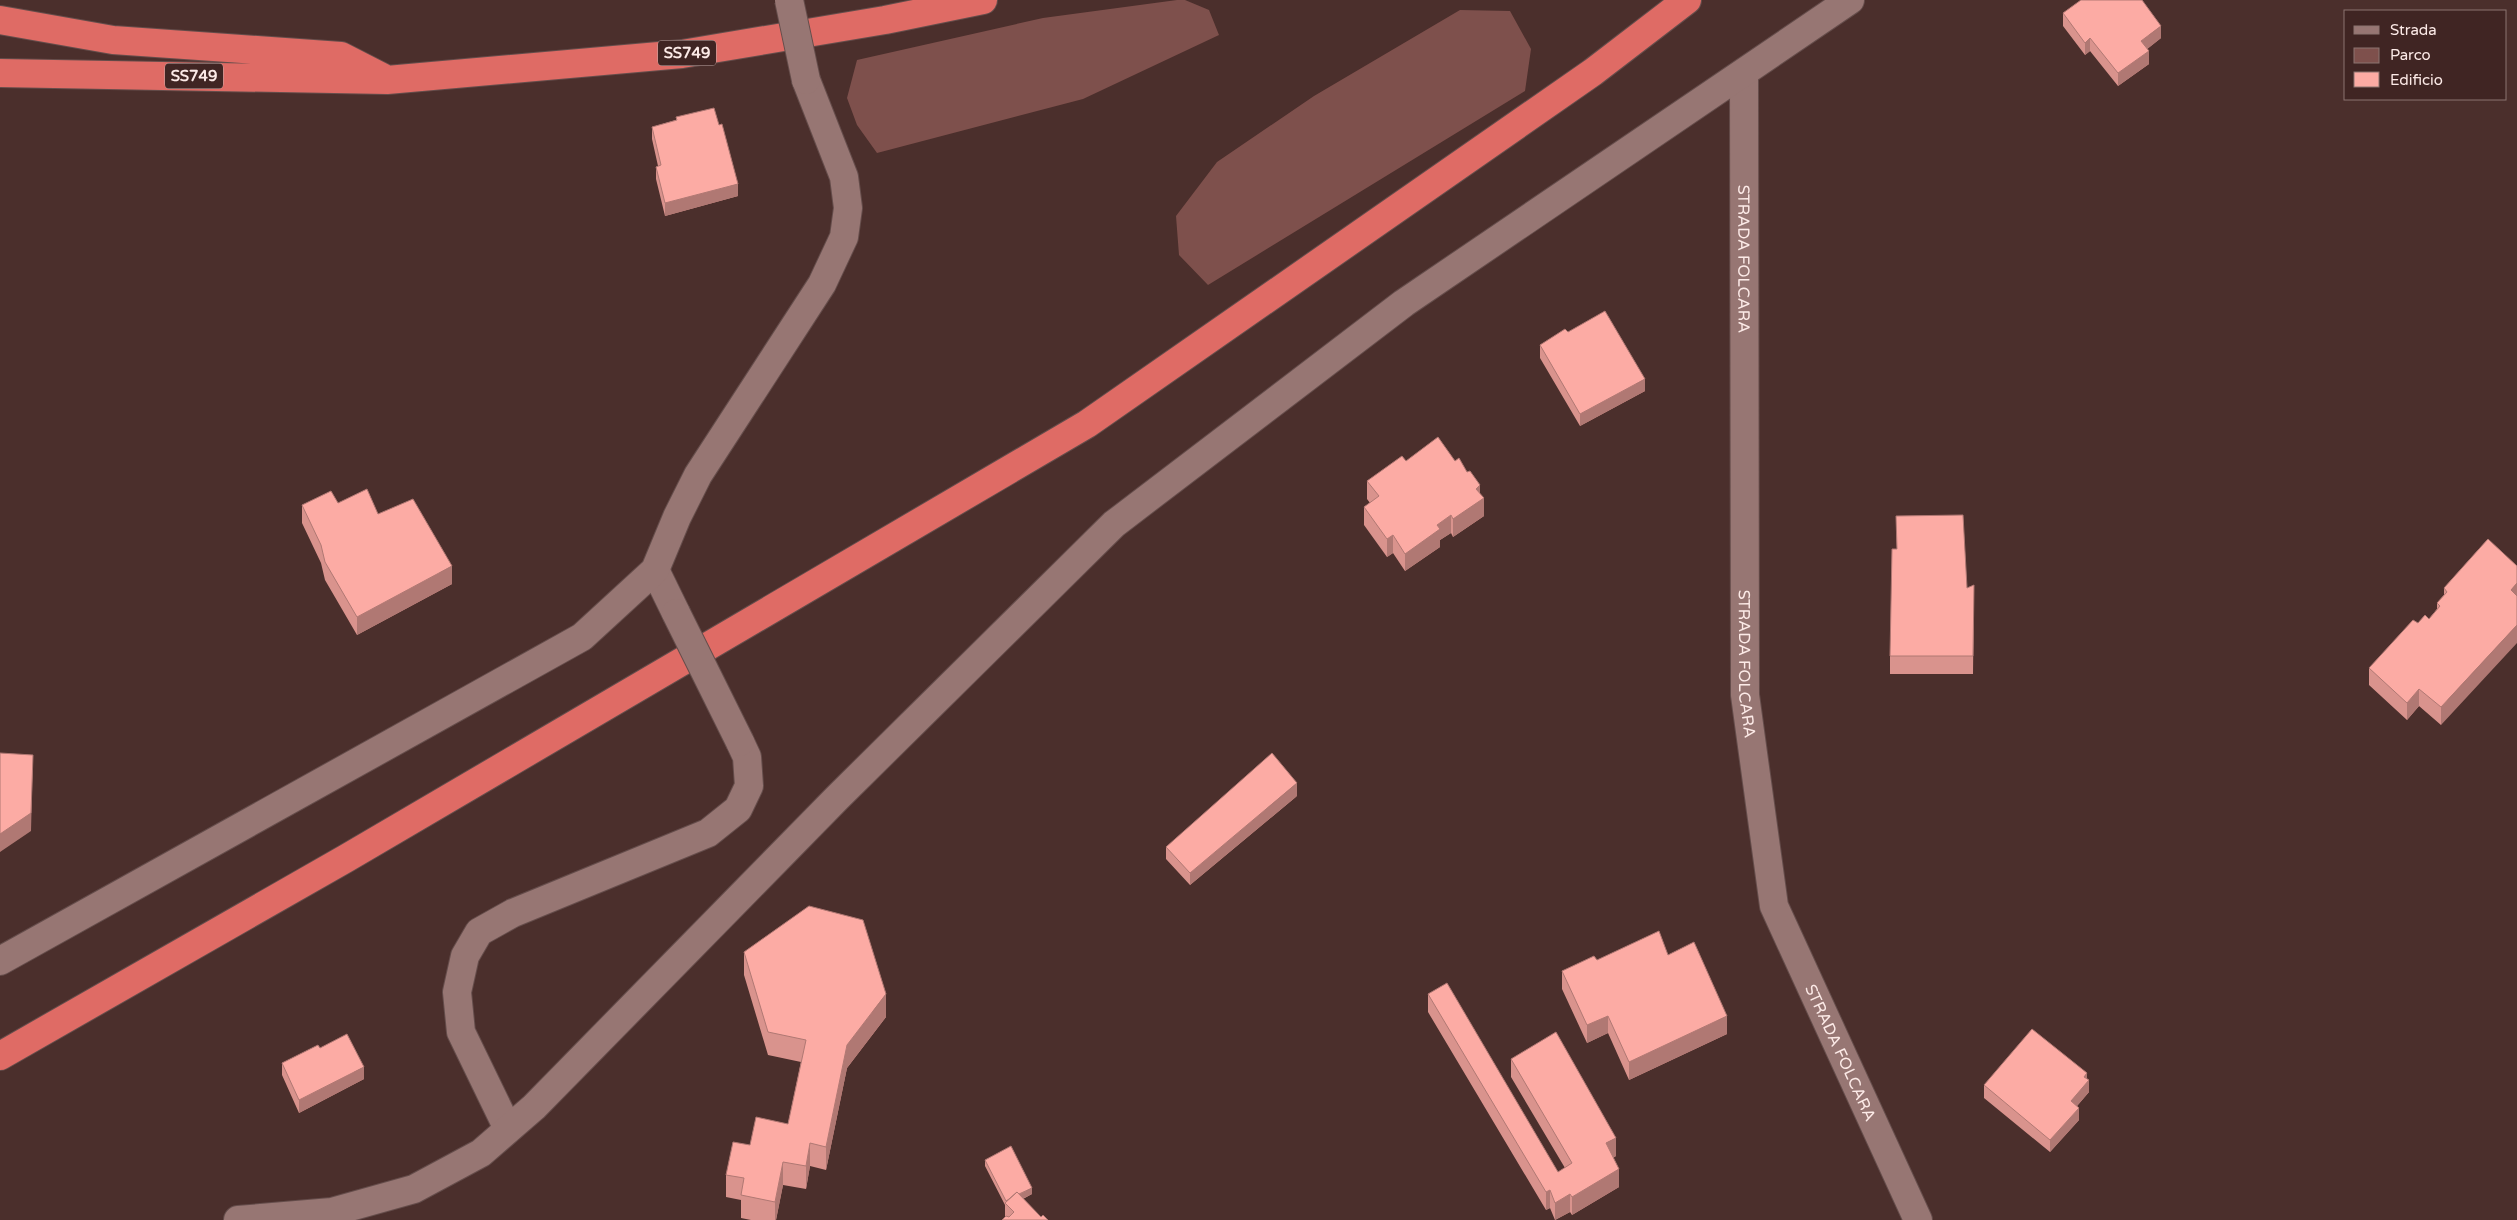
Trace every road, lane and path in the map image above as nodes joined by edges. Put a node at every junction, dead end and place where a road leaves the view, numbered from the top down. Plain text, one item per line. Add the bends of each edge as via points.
1 (789, 0) edge
2 (983, 0) edge
3 (1687, 0) edge
4 (1850, 0) edge
5 (0, 20) edge
6 (0, 73) edge
7 (1744, 74) junction
8 (387, 80) junction
9 (655, 570) junction
10 (0, 961) edge
11 (0, 1056) edge
12 (508, 1130) junction
13 (238, 1220) edge
14 (1918, 1220) edge

1 - 9 street, bridge via 806,80 844,177 848,208 844,237 822,284 698,475
2 - 8 highway, SS749 via 682,54
3 - 11 highway via 1593,72 1087,424 346,859
4 - 7 street
5 - 8 highway via 113,40 341,56
6 - 8 highway, SS749
7 - 12 street via 1404,304 1114,524
7 - 14 street, STRADA FOLCARA via 1744,695 1774,906
9 - 10 street via 582,637
9 - 12 street, bridge via 747,757 749,786 738,810 708,833 513,913 479,932 465,956 458,992 461,1032
12 - 13 street via 481,1154 414,1189 332,1212

